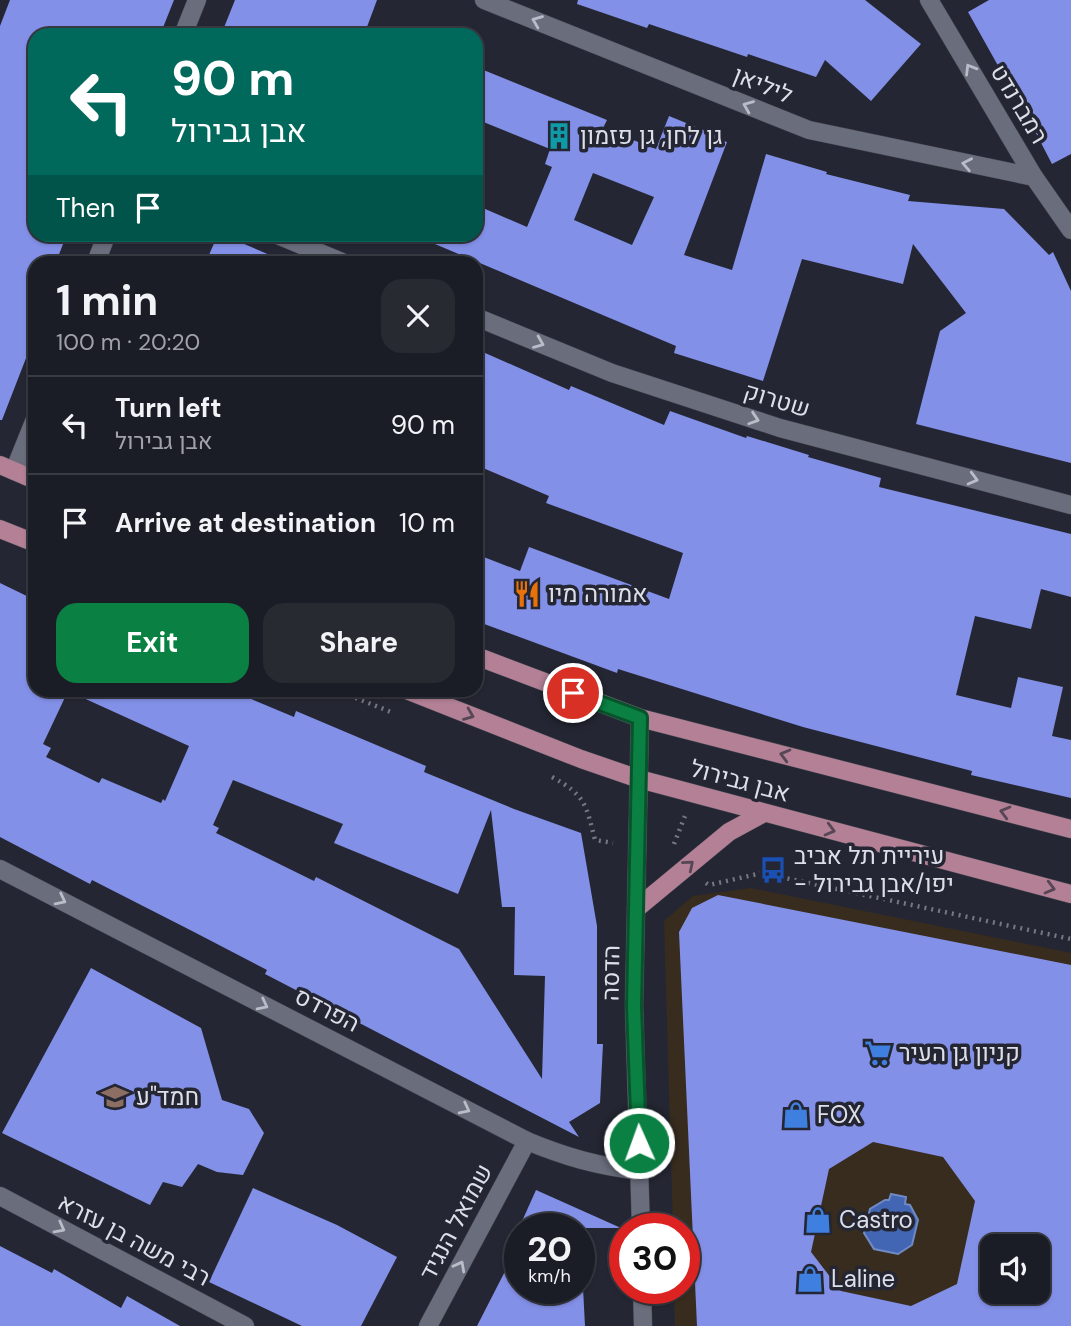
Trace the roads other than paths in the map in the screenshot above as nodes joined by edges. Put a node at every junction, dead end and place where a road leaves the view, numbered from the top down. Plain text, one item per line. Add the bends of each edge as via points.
1 (197, 0) edge
2 (484, 0) edge
3 (929, 0) edge
4 (186, 28) edge
5 (1034, 177) junction
6 (1071, 230) edge
7 (294, 242) edge
8 (328, 256) edge
9 (483, 320) edge
10 (28, 431) edge
11 (7, 468) edge
12 (28, 477) edge
13 (1071, 505) edge
14 (0, 529) edge
15 (28, 540) edge
16 (483, 659) edge
17 (424, 697) edge
18 (640, 718) junction
19 (639, 779) junction
20 (764, 813) junction
21 (1071, 830) edge
22 (0, 869) edge
23 (1071, 894) edge
24 (636, 909) junction
25 (527, 1141) junction
26 (640, 1171) junction
27 (0, 1196) edge
28 (641, 1213) edge
29 (642, 1304) edge
30 (245, 1326) edge
31 (428, 1326) edge
32 (643, 1326) edge

1 - 4 street
5 -> 2 street, ליליאן via 809,130
5 -> 3 street, רמברנדט
5 - 6 street, רמברנדט
7 - 8 street
9 -> 13 street, שטרוק via 612,373 780,428
10 - 11 street
11 - 12 main road
14 - 15 main road
16 - 18 main road, אבן גבירול
17 -> 19 main road, אבן גבירול
18 - 19 street, הדסה
21 -> 18 main road, אבן גבירול
19 - 20 main road, אבן גבירול
19 - 24 street, הדסה
20 -> 23 main road, אבן גבירול
24 -> 20 main road via 729,832
22 -> 25 street, הפרדס
24 - 26 street, הדסה
25 - 26 street, הפרדס via 567,1158
31 -> 25 street, שמואל הנגיד
26 - 28 street, הדסה
27 -> 30 street, רבי משה בן עזרא
29 - 32 street

